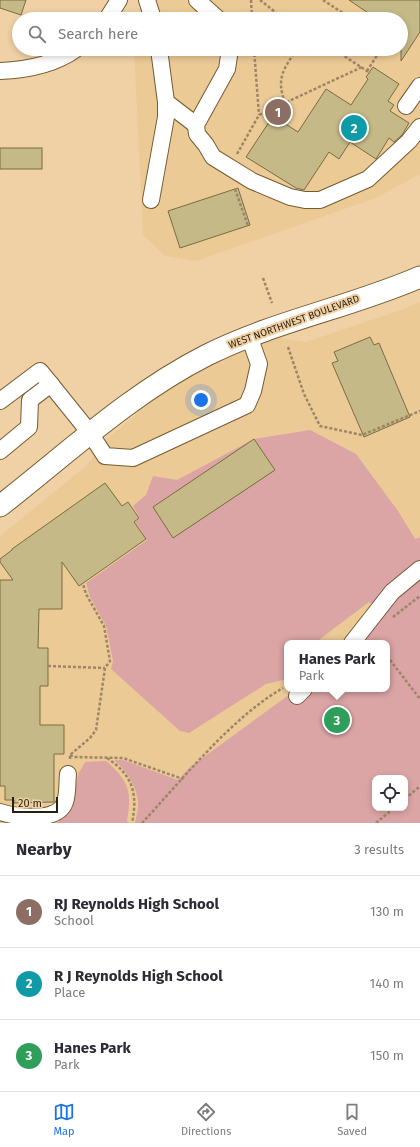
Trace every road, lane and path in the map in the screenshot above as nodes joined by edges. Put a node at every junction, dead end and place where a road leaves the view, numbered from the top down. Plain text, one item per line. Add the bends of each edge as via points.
1 (119, 0) edge
2 (147, 0) edge
3 (198, 0) edge
4 (251, 0) edge
5 (260, 0) edge
6 (323, 0) edge
7 (111, 12) edge
8 (151, 12) edge
9 (211, 12) edge
10 (252, 12) edge
11 (275, 12) edge
12 (341, 12) edge
13 (62, 56) edge
14 (160, 56) edge
15 (229, 56) edge
16 (255, 56) edge
17 (293, 56) edge
18 (344, 56) edge
19 (377, 56) edge
20 (362, 67) junction
21 (0, 71) edge
22 (420, 86) edge
23 (166, 102) junction
24 (285, 103) junction
25 (406, 106) dead end
26 (259, 115) junction
27 (196, 125) junction
28 (420, 127) edge
29 (229, 168) junction
30 (151, 200) dead end
31 (248, 226) dead end
32 (420, 276) edge
33 (264, 278) dead end
34 (272, 303) dead end
35 (249, 336) junction
36 (288, 347) dead end
37 (51, 384) junction
38 (0, 401) edge
39 (420, 411) edge
40 (90, 433) junction
41 (0, 451) edge
42 (0, 506) edge
43 (420, 570) edge
44 (82, 584) dead end
45 (354, 640) edge
46 (390, 660) edge
47 (48, 666) dead end
48 (105, 668) junction
49 (291, 692) edge
50 (420, 699) edge
51 (70, 755) junction
52 (107, 757) junction
53 (68, 774) joint
54 (183, 779) junction
55 (420, 786) edge
56 (408, 796) edge
57 (390, 811) edge
58 (0, 812) edge
59 (132, 823) edge
60 (142, 823) edge
61 (376, 823) edge

1 - 7 street
2 - 8 street
3 - 9 street
4 - 10 path
5 - 11 path
6 - 12 path
13 - 21 street via 29,69
14 - 23 street
15 - 27 street via 227,69
16 - 26 path
17 - 24 path via 281,76 280,85
18 - 20 path
19 - 20 path via 368,72
20 - 24 path
22 - 25 street
23 - 27 street
23 - 30 street via 163,138
24 - 26 path
26 - 29 path
27 - 29 street via 197,134 213,157
28 - 29 street via 409,141 368,179 320,200 290,197
29 - 31 path via 225,174 231,178
32 - 35 main road, WEST NORTHWEST BOULEVARD
33 - 34 path
35 - 40 main road, WEST NORTHWEST BOULEVARD via 207,355 149,389
35 - 40 street via 259,364 247,405 133,458 105,456
36 - 39 path via 304,394 320,426 362,436
37 - 38 street via 40,371
37 - 40 street
37 - 41 street via 30,400 29,427
40 - 42 main road, WEST NORTHWEST BOULEVARD
43 - 45 street via 392,592
44 - 48 path via 104,626 110,662
46 - 50 path
47 - 48 path
48 - 51 path via 96,730
49 - 54 path via 270,696 214,745
51 - 52 path
51 - 53 path
52 - 54 path via 123,758
52 - 59 path via 122,770 132,787 136,801
53 - 58 street via 65,803 59,812 47,816 10,815
54 - 60 path
55 - 56 path
57 - 61 path

